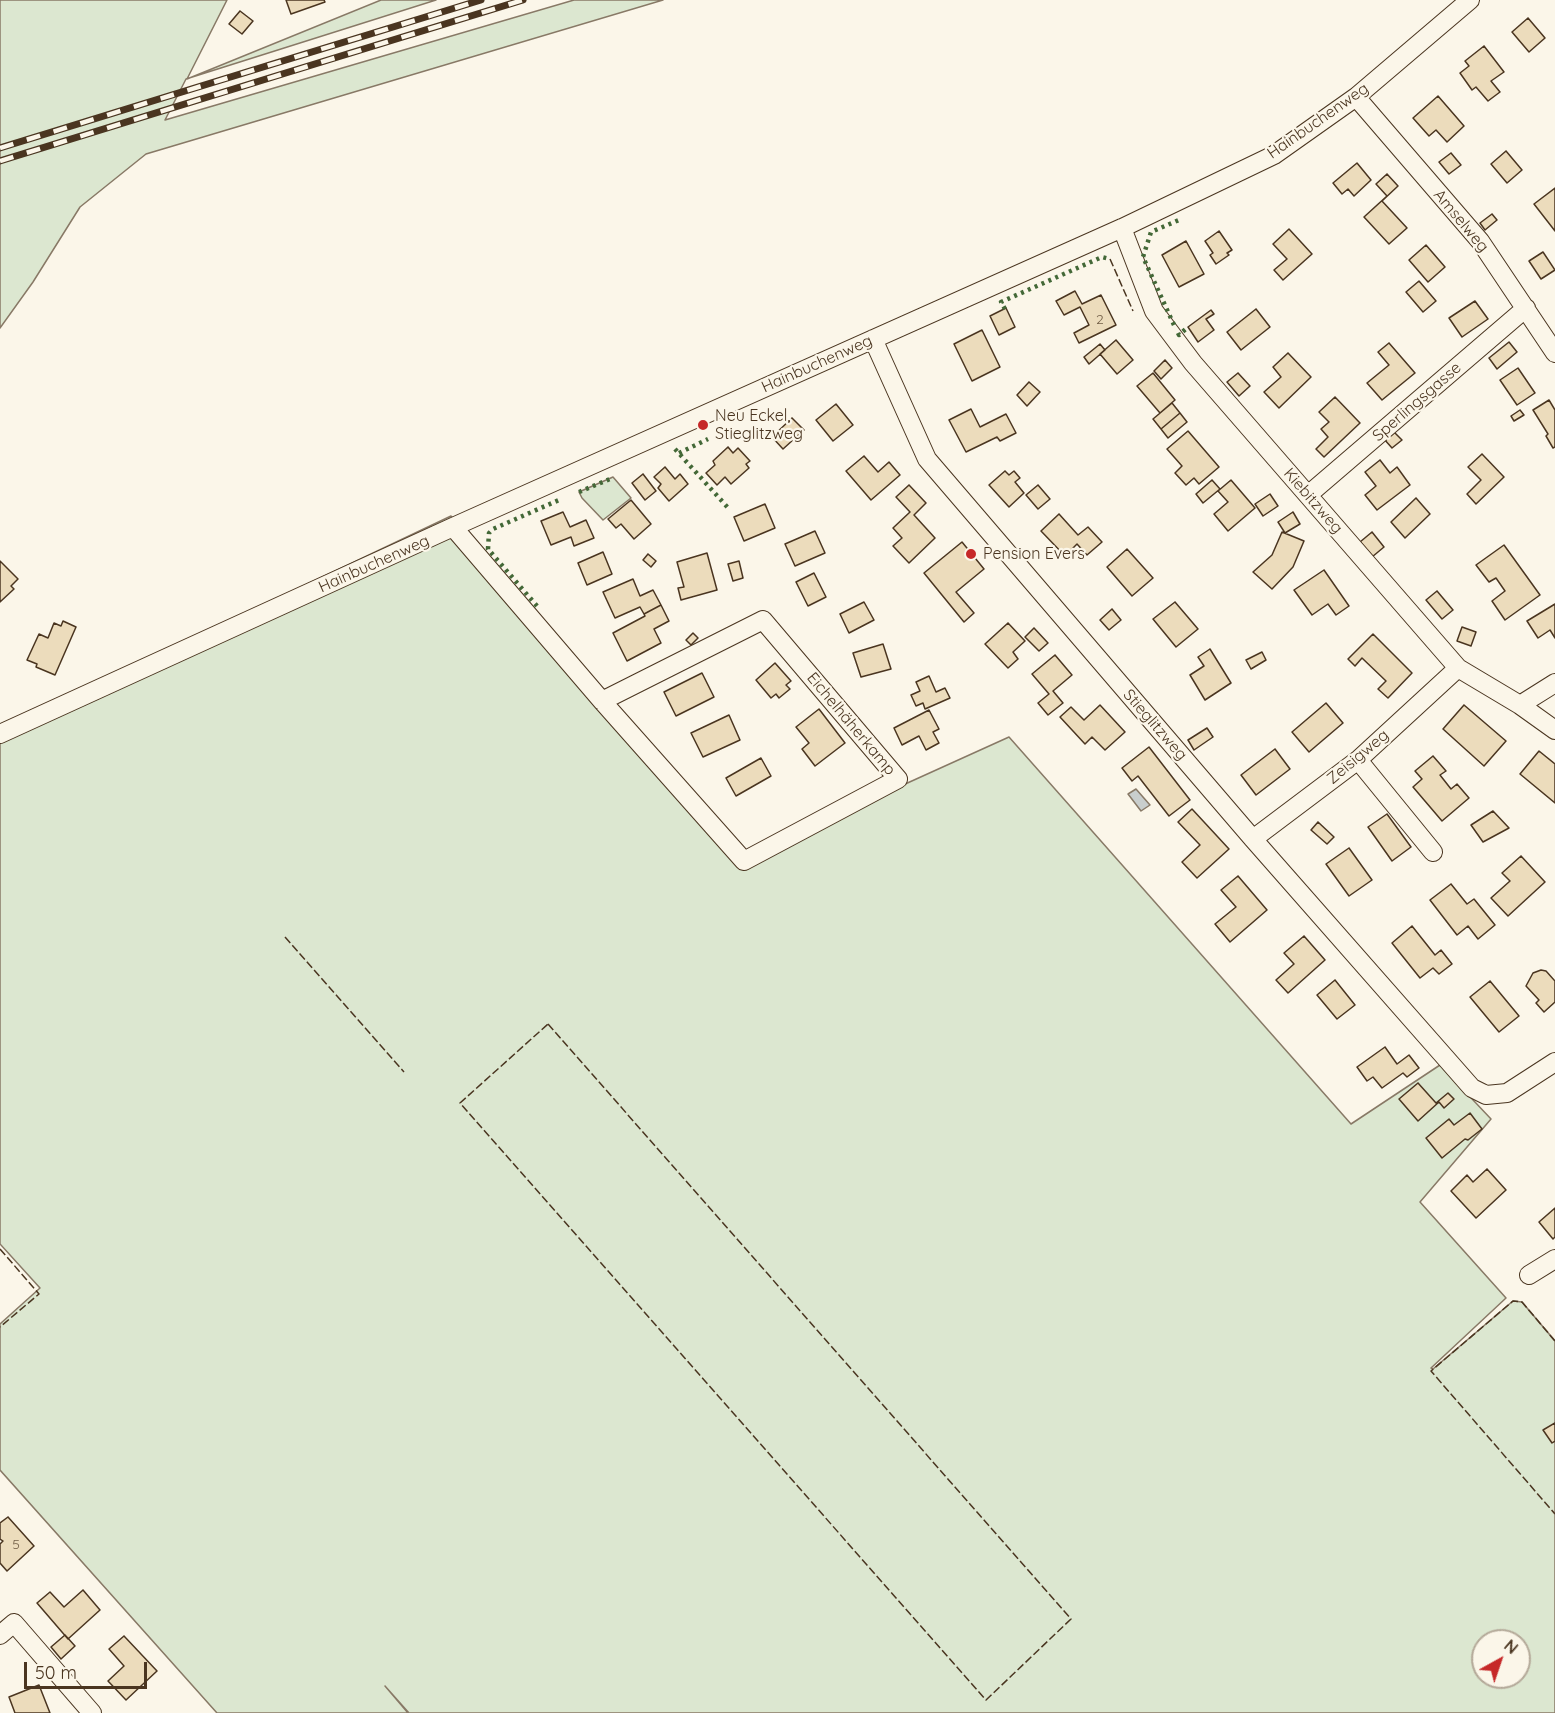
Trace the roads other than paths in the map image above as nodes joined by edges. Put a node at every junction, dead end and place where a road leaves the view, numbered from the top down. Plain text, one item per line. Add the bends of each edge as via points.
1 (1470, 0) edge
2 (1356, 97) junction
3 (1122, 228) junction
4 (1526, 308) junction
5 (873, 339) junction
6 (1555, 353) edge
7 (1308, 495) junction
8 (453, 527) junction
9 (1458, 668) junction
10 (1555, 683) edge
11 (602, 701) junction
12 (1520, 705) junction
13 (1555, 730) edge
14 (0, 734) edge
15 (1358, 760) junction
16 (1253, 839) junction
17 (1433, 852) dead end
18 (1555, 1062) edge
19 (1555, 1259) edge
20 (1529, 1275) dead end
21 (0, 1635) edge
22 (92, 1713) edge

1 - 2 street, Hainbuchenweg
2 - 3 street, Hainbuchenweg via 1274,155
2 - 4 street, Amselweg via 1480,241
3 - 5 street, Hainbuchenweg
3 - 7 street, Kiebitzweg via 1154,311 1193,363
4 - 6 street, Amselweg
4 - 7 street, Sperlingsgasse
5 - 8 street, Hainbuchenweg
5 - 16 street, Stieglitzweg via 927,459
7 - 9 street, Kiebitzweg
8 - 11 street, Eichelhäherkamp
8 - 14 street, Hainbuchenweg
9 - 12 street, Kiebitzweg
9 - 15 street, Zeisigweg
10 - 12 street
11 - 11 street, Eichelhäherkamp via 744,861 898,779 763,620
12 - 13 street, Kiebitzweg
15 - 16 street, Zeisigweg
15 - 17 street
16 - 18 street, Stieglitzweg via 1472,1088 1485,1095 1507,1093
19 - 20 street
21 - 22 street via 14,1623

